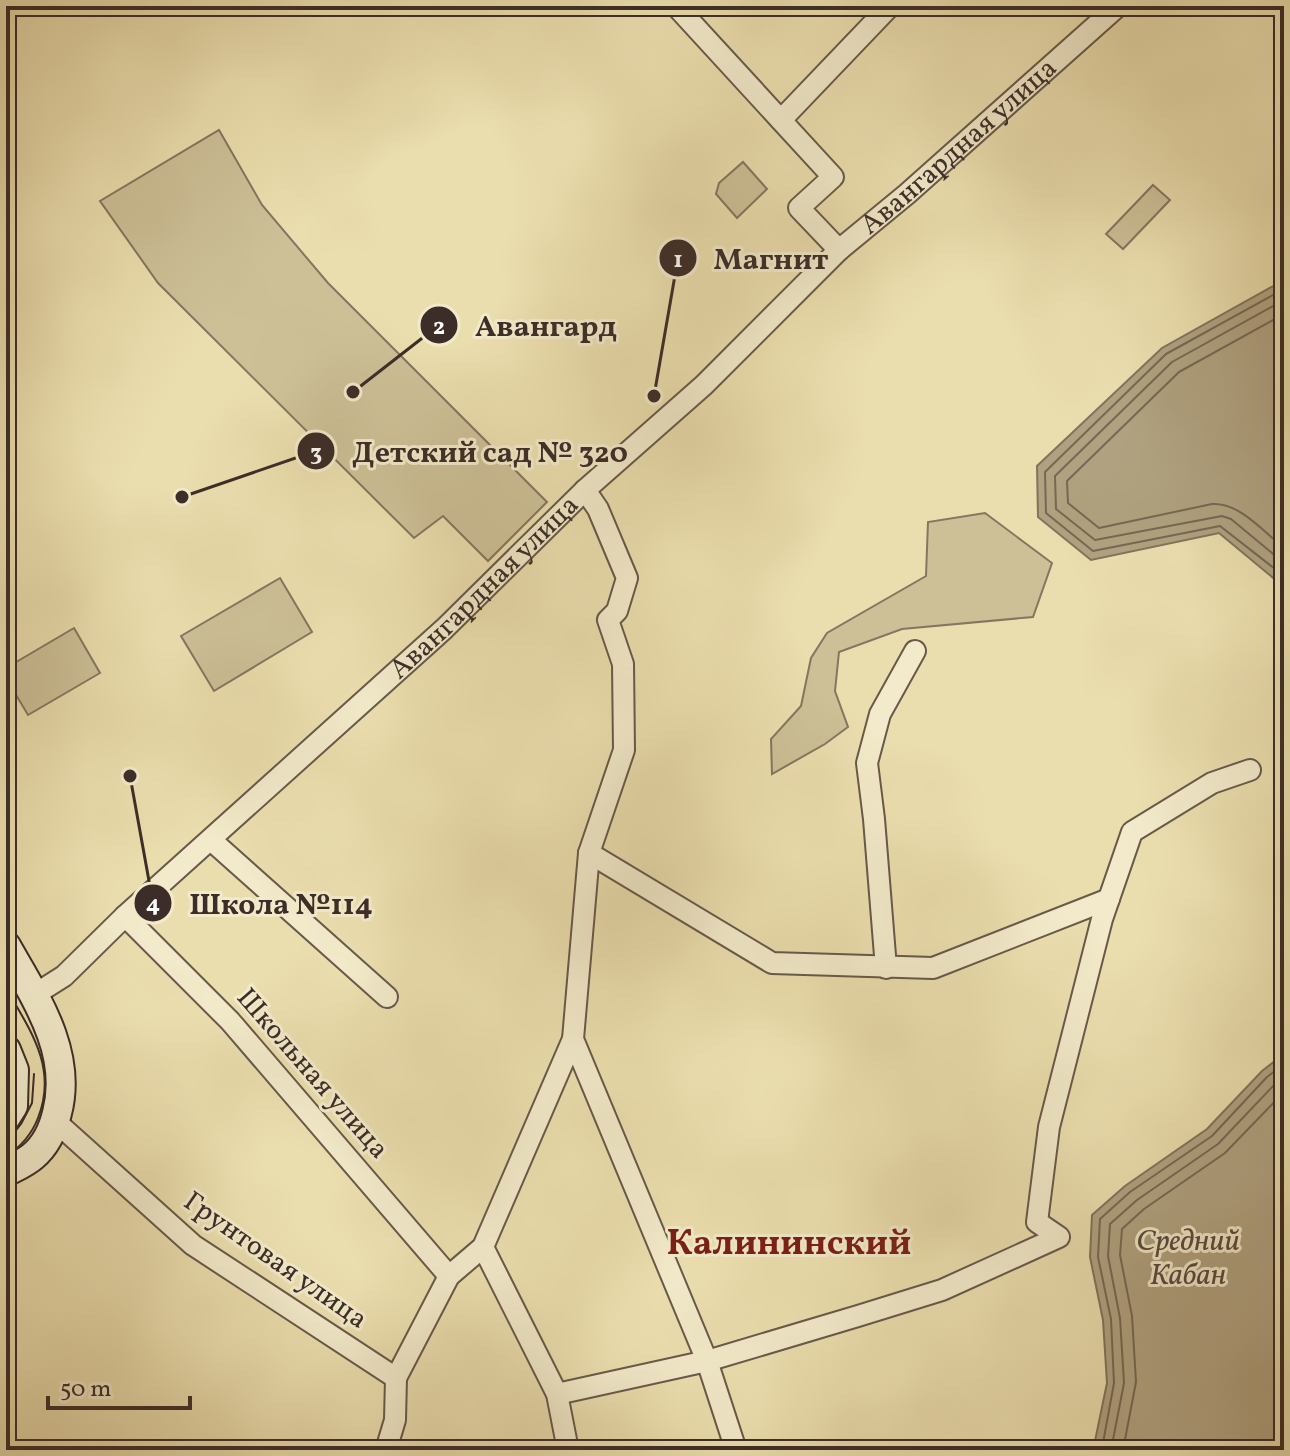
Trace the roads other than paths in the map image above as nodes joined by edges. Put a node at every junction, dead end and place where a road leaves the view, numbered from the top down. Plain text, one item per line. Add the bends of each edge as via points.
1 (676, 6) edge
2 (890, 6) edge
3 (1118, 6) edge
4 (781, 120) junction
5 (839, 250) junction
6 (585, 490) junction
7 (915, 651) dead end
8 (1250, 770) dead end
9 (211, 840) junction
10 (589, 853) junction
11 (1109, 899) junction
12 (125, 916) junction
13 (6, 946) edge
14 (886, 968) junction
15 (34, 995) junction
16 (387, 997) dead end
17 (573, 1039) junction
18 (6, 1050) edge
19 (6, 1117) edge
20 (55, 1121) junction
21 (6, 1172) edge
22 (483, 1247) junction
23 (449, 1276) junction
24 (707, 1361) junction
25 (396, 1378) junction
26 (557, 1394) junction
27 (386, 1450) edge
28 (568, 1450) edge
29 (736, 1450) edge

1 - 4 street
2 - 4 street
3 - 5 street, Авангардная улица
4 - 5 street via 833,177 799,208
5 - 6 street, Авангардная улица via 704,385
6 - 9 street, Авангардная улица via 444,629
6 - 10 street via 627,578 617,611 608,620 623,664 624,750
7 - 14 street via 880,714 867,763
8 - 11 street via 1212,783 1132,832
9 - 12 street, Авангардная улица
9 - 16 street
10 - 14 street via 772,963
10 - 17 street
11 - 14 street via 933,968
11 - 24 street via 1049,1127 1037,1222 1059,1237 942,1290
12 - 15 street, Авангардная улица via 64,976
12 - 23 street, Школьная улица via 230,1021
13 - 15 main road
15 - 20 main road via 61,1067
17 - 22 street
17 - 24 street
18 - 19 main road via 14,1070 13,1106
20 - 21 main road via 47,1141 32,1157
20 - 25 street, Грунтовая улица via 193,1245
22 - 23 street
22 - 26 street
23 - 25 street
24 - 26 street
24 - 29 street
25 - 27 street via 395,1420
26 - 28 street

